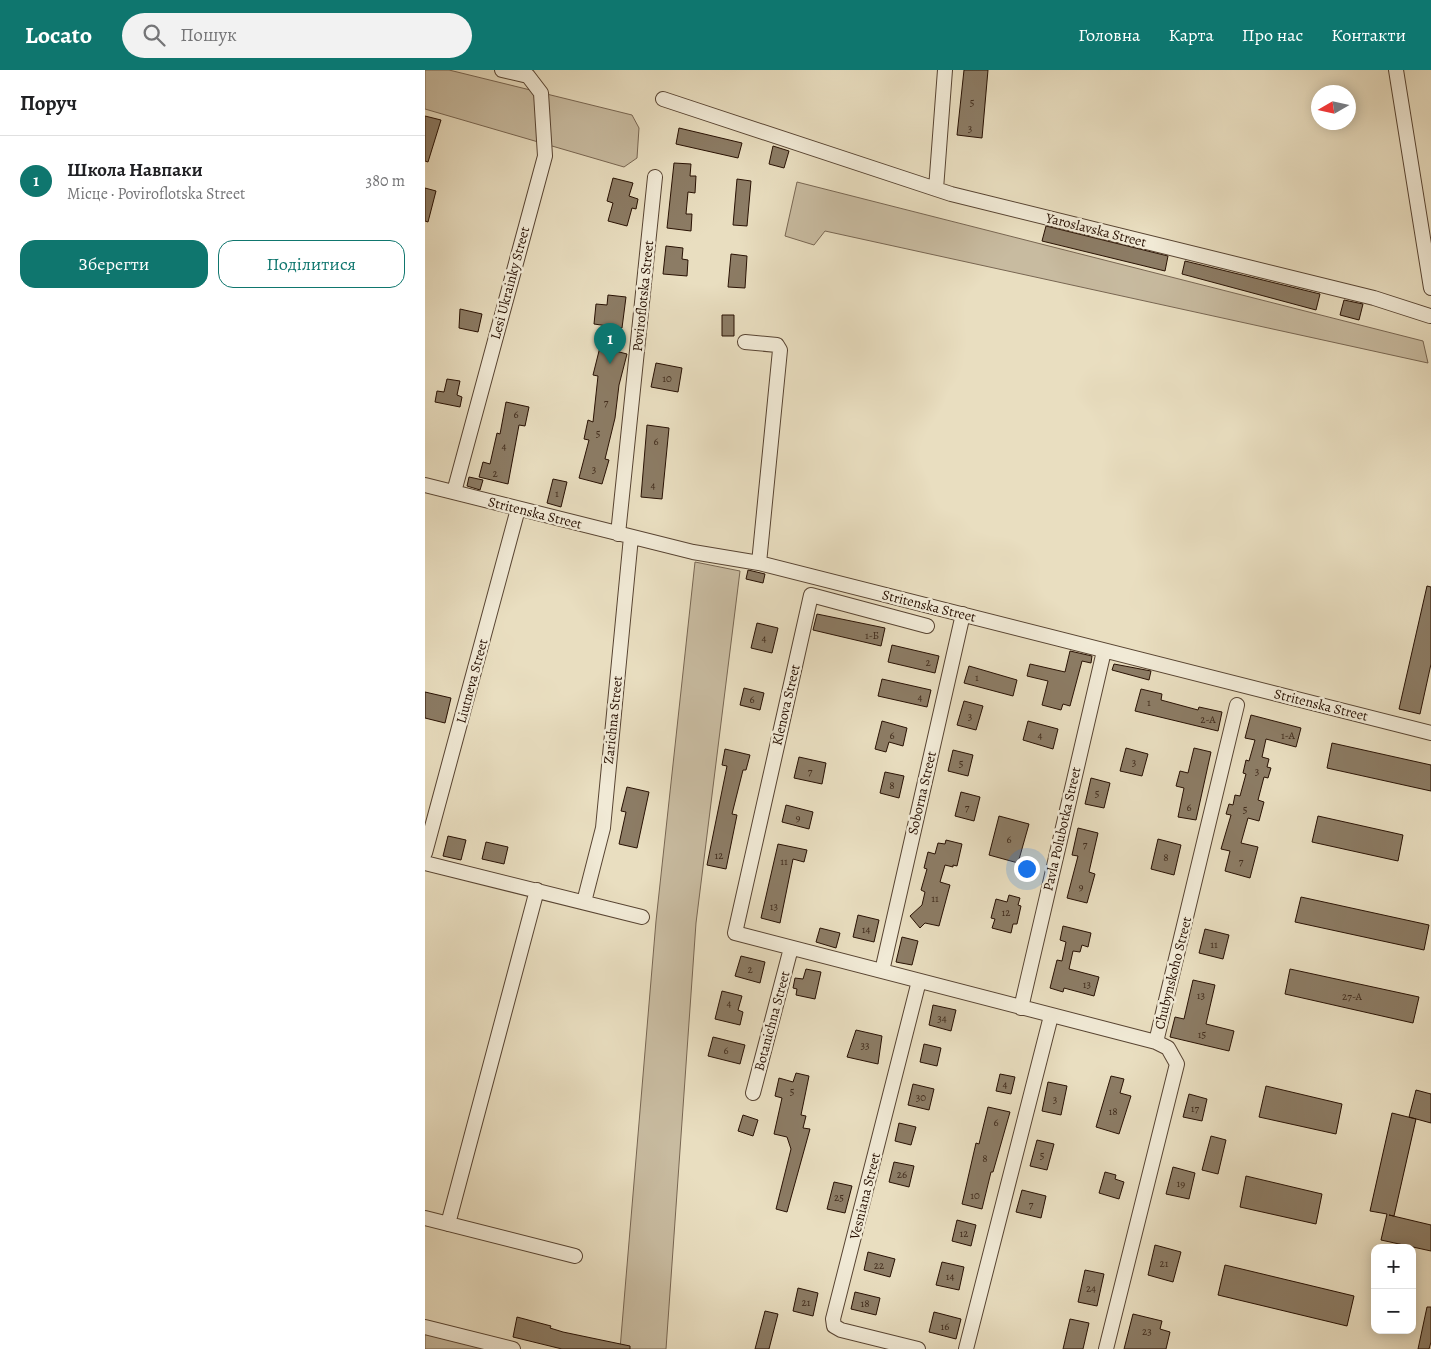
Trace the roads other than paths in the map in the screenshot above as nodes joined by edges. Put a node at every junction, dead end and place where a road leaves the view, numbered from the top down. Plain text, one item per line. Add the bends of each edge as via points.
1 (502, 70) edge
2 (945, 70) edge
3 (1396, 70) edge
4 (528, 73) edge
5 (663, 99) dead end
6 (655, 177) dead end
7 (936, 189) junction
8 (1431, 288) edge
9 (1430, 316) edge
10 (745, 342) dead end
11 (425, 485) edge
12 (454, 492) junction
13 (519, 508) junction
14 (625, 535) junction
15 (759, 563) junction
16 (963, 614) junction
17 (927, 626) dead end
18 (1104, 651) junction
19 (1237, 705) dead end
20 (1431, 733) edge
21 (425, 853) edge
22 (425, 863) edge
23 (537, 890) junction
24 (585, 902) junction
25 (642, 917) dead end
26 (791, 948) junction
27 (882, 971) junction
28 (919, 981) junction
29 (1021, 1008) junction
30 (1051, 1016) junction
31 (1156, 1042) junction
32 (753, 1093) dead end
33 (425, 1218) edge
34 (448, 1224) junction
35 (575, 1256) dead end
36 (425, 1328) edge
37 (513, 1349) edge
38 (918, 1349) edge
39 (966, 1349) edge
40 (1106, 1349) edge

1 - 4 street
2 - 7 street
3 - 8 street
4 - 12 street, Lesi Ukrainky Street via 541,92 545,156
5 - 7 street, Yaroslavska Street
6 - 14 street, Poviroflotska Street
7 - 9 street, Yaroslavska Street via 1373,298
10 - 15 street via 777,345 780,350
11 - 12 street, Stritenska Street
12 - 13 street, Stritenska Street
13 - 14 street, Stritenska Street
13 - 21 street, Liutneva Street
14 - 15 street, Stritenska Street via 693,552
14 - 24 street, Zarichna Street via 603,828
15 - 16 street, Stritenska Street
16 - 18 street, Stritenska Street
16 - 27 street, Soborna Street
17 - 26 street, Klenova Street via 811,595 735,933
18 - 20 street, Stritenska Street
18 - 29 street, Pavla Polubotka Street
19 - 31 street, Chubynskoho Street
22 - 23 street
23 - 24 street
23 - 34 street
24 - 25 street
26 - 27 street
26 - 32 street, Botanichna Street
27 - 28 street
28 - 29 street
28 - 38 street, Vesniana Street via 833,1319 834,1326 841,1330
29 - 30 street
30 - 31 street
30 - 39 street
31 - 40 street, Chubynskoho Street via 1168,1048 1177,1064
33 - 34 street
34 - 35 street
36 - 37 street

